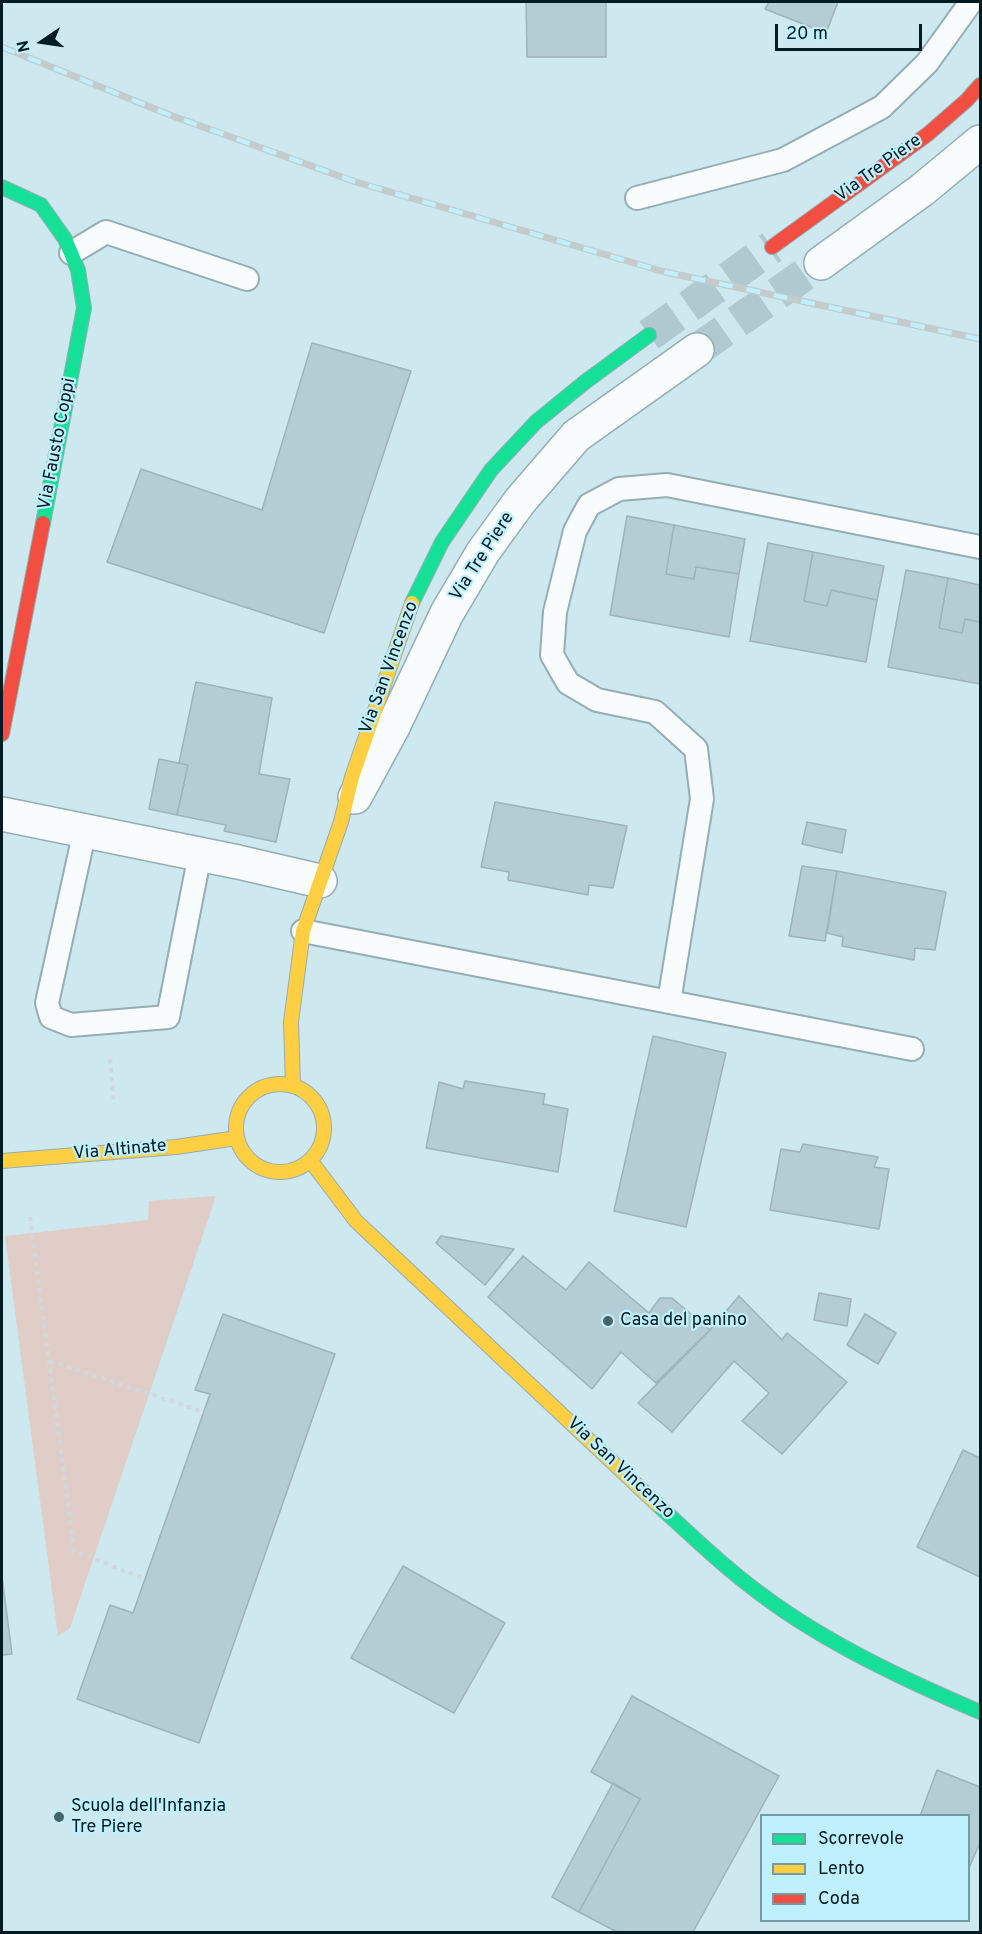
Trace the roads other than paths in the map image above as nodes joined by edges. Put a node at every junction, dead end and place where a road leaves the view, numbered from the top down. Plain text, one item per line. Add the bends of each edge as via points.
1 (971, 2) edge
2 (981, 85) edge
3 (981, 142) edge
4 (2, 187) edge
5 (637, 198) dead end
6 (772, 248) tunnel mouth
7 (71, 253) junction
8 (821, 263) tunnel mouth
9 (247, 279) dead end
10 (649, 336) tunnel mouth
11 (697, 350) tunnel mouth
12 (981, 546) edge
13 (2, 734) edge
14 (2, 814) edge
15 (341, 822) junction
16 (85, 830) junction
17 (200, 854) junction
18 (320, 881) junction
19 (303, 931) junction
20 (669, 1002) junction
21 (912, 1049) dead end
22 (293, 1086) junction
23 (237, 1138) junction
24 (2, 1161) edge
25 (310, 1161) junction
26 (981, 1712) edge

1 - 5 lane via 927,63 882,107 783,160
2 - 6 street, Via Tre Piere via 928,134
3 - 8 street
4 - 7 street, Via Fausto Coppi via 41,205
7 - 9 lane via 106,232
7 - 13 street, Via Fausto Coppi via 84,308
10 - 15 street, Via San Vincenzo via 536,422 491,470 442,542 410,607 390,662
11 - 15 street, Via Tre Piere via 576,436 520,501 483,552 447,613 393,727
12 - 20 lane via 667,485 619,489 590,505 576,531 555,612 552,655 568,683 597,700 655,712 696,748 702,799
14 - 16 street
15 - 18 street, Via San Vincenzo
16 - 17 street
16 - 17 lane via 47,1003 51,1017 71,1025 168,1017
17 - 18 street
18 - 19 street, Via San Vincenzo
19 - 20 lane
19 - 22 street, Via San Vincenzo via 291,1022
20 - 21 lane
22 - 23 street via 263,1087 250,1095 236,1122
22 - 25 street via 315,1100 323,1118 323,1137
23 - 24 street, Via Altinate via 176,1147
23 - 25 street via 253,1163 268,1170 298,1169
25 - 26 street, Via San Vincenzo via 356,1221 710,1553 763,1596 829,1638 915,1684

